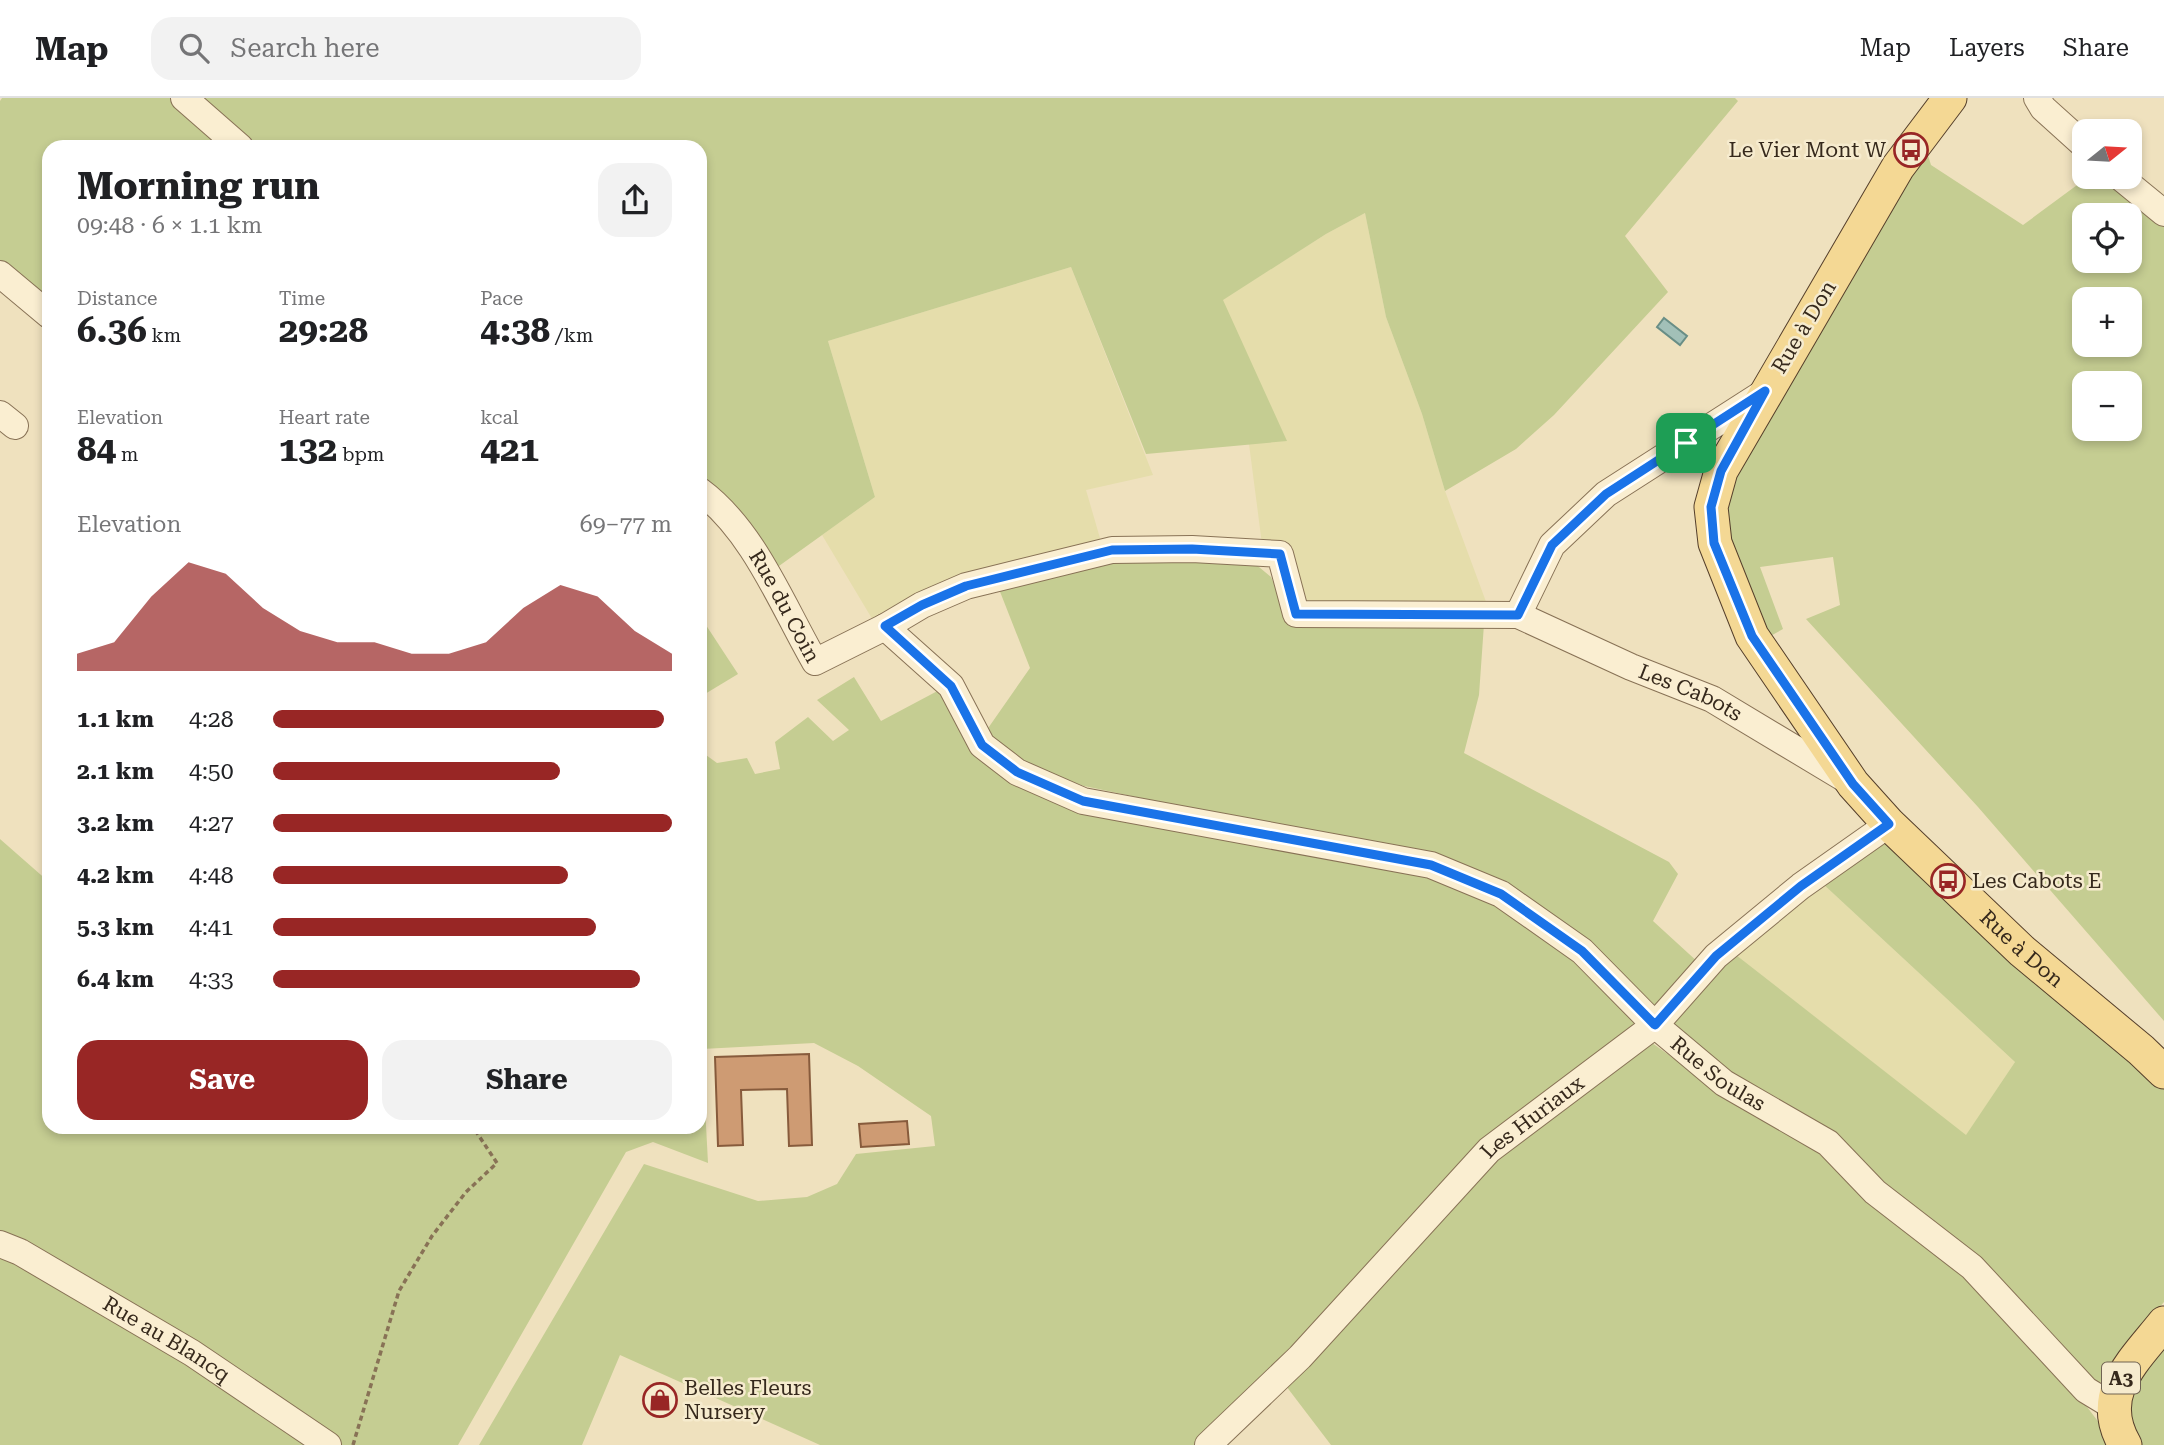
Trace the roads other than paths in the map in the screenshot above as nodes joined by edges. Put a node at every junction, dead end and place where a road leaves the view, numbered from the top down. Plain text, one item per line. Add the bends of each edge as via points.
1 (184, 98) edge
2 (1950, 98) edge
3 (2037, 98) edge
4 (2072, 134) edge
5 (232, 140) edge
6 (2135, 189) edge
7 (2164, 213) edge
8 (0, 274) edge
9 (42, 309) edge
10 (1765, 391) junction
11 (707, 498) edge
12 (1518, 615) junction
13 (885, 626) junction
14 (1853, 784) junction
15 (1889, 824) junction
16 (1655, 1025) junction
17 (2164, 1072) edge
18 (0, 1244) edge
19 (2164, 1323) edge
20 (2114, 1407) junction
21 (328, 1445) edge
22 (1208, 1445) edge
23 (2125, 1445) edge

1 - 5 street
2 - 10 main road, Rue à Don via 1898,167
3 - 4 street
6 - 7 street
8 - 9 street
10 - 12 street via 1606,494 1552,545
10 - 14 main road, Rue à Don via 1721,471 1711,507 1714,543 1752,636
11 - 13 street, Rue du Coin via 753,550 815,662
12 - 13 street via 1296,614 1280,554 1112,550 966,586
12 - 14 street, Les Cabots via 1712,699
13 - 16 street, Rue Soulas via 951,686 982,745 1017,772 1083,801 1431,865 1501,894 1582,951
14 - 15 main road, Rue à Don
15 - 16 street, Les Huriaux via 1801,886 1716,956
15 - 17 main road, Rue à Don via 2022,951
16 - 20 street, Rue Soulas via 1724,1083 1828,1143 1875,1192 1972,1267 2086,1390
16 - 22 street, Les Huriaux via 1489,1150 1300,1357
18 - 21 street, Rue au Blancq via 192,1353
19 - 20 main road, A3 via 2123,1375
20 - 23 main road, A3

